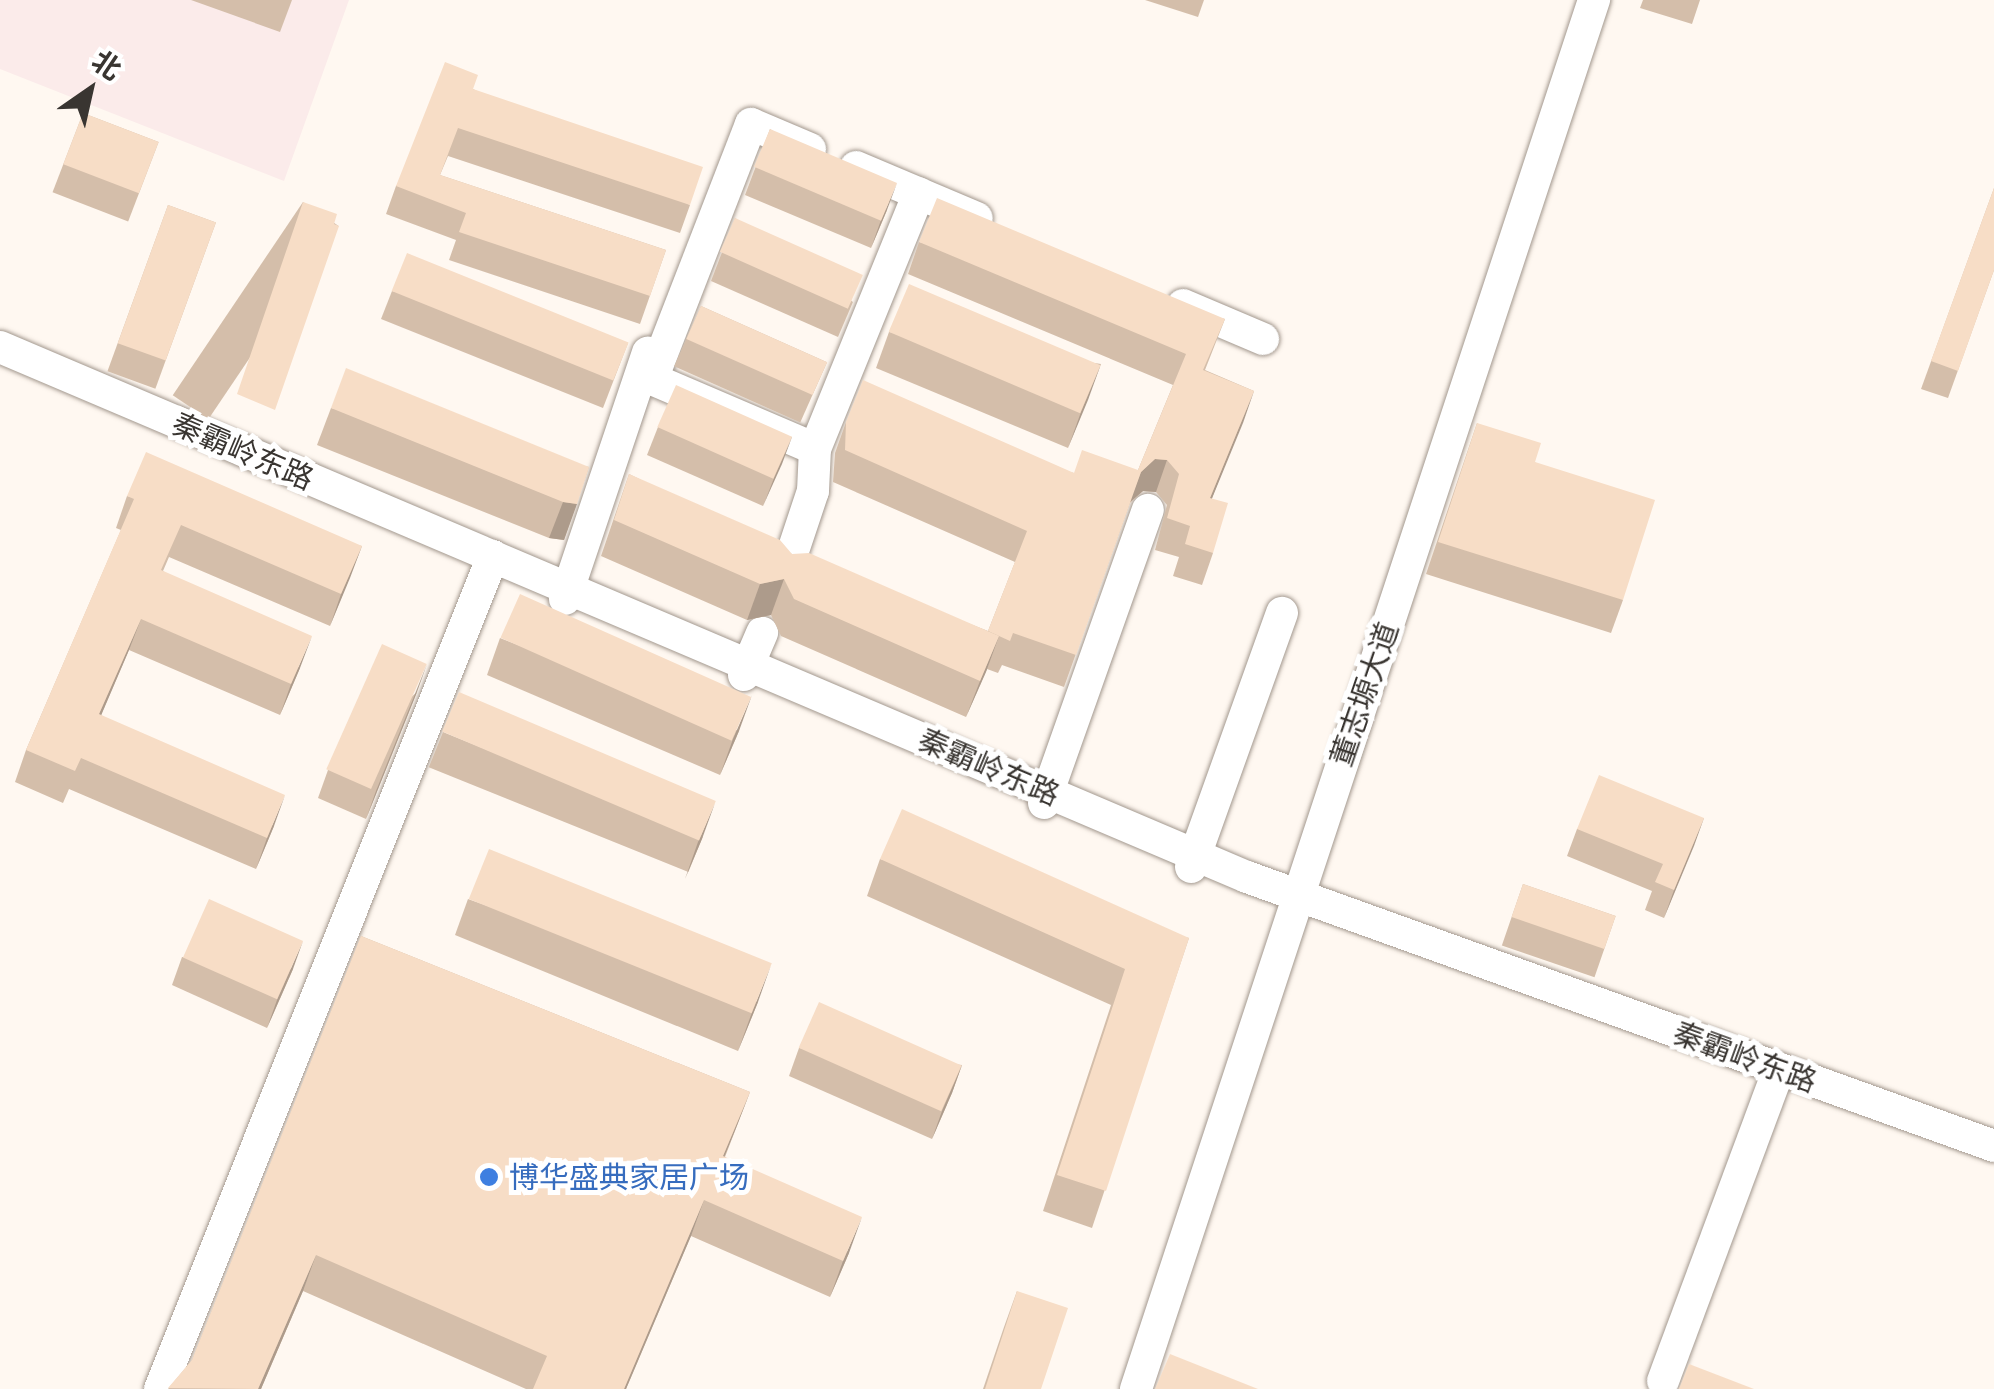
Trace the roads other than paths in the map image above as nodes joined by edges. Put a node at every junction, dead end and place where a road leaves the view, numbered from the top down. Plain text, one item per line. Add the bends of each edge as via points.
1 (1578, 0) edge
2 (1594, 0) edge
3 (705, 186) edge
4 (919, 193) junction
5 (1010, 232) edge
6 (1154, 293) edge
7 (1263, 339) dead end
8 (0, 347) edge
9 (0, 360) edge
10 (815, 449) junction
11 (1148, 510) dead end
12 (491, 561) junction
13 (786, 572) edge
14 (566, 594) junction
15 (1282, 613) dead end
16 (762, 632) dead end
17 (747, 670) junction
18 (1046, 798) junction
19 (1193, 861) junction
20 (1290, 899) junction
21 (1777, 1074) junction
22 (1994, 1146) edge
23 (1994, 1159) edge
24 (1663, 1381) dead end
25 (160, 1389) edge
26 (1122, 1389) edge
27 (1136, 1389) edge

1 - 20 street, 董志塬大道
2 - 20 street, 董志塬大道
3 - 14 street
4 - 5 street
4 - 10 street
4 - 10 street via 751,124 652,379
6 - 7 street
8 - 12 street, 秦霸岭东路
9 - 12 street, 秦霸岭东路
10 - 13 street via 813,491
11 - 18 street
12 - 14 street, 秦霸岭东路
12 - 25 street
14 - 17 street, 秦霸岭东路
15 - 19 street
16 - 17 street
17 - 18 street, 秦霸岭东路
18 - 19 street, 秦霸岭东路
19 - 20 street, 秦霸岭东路
20 - 21 street, 秦霸岭东路
20 - 26 street, 董志塬大道
20 - 27 street, 董志塬大道
21 - 22 street, 秦霸岭东路
21 - 23 street, 秦霸岭东路
21 - 24 street

